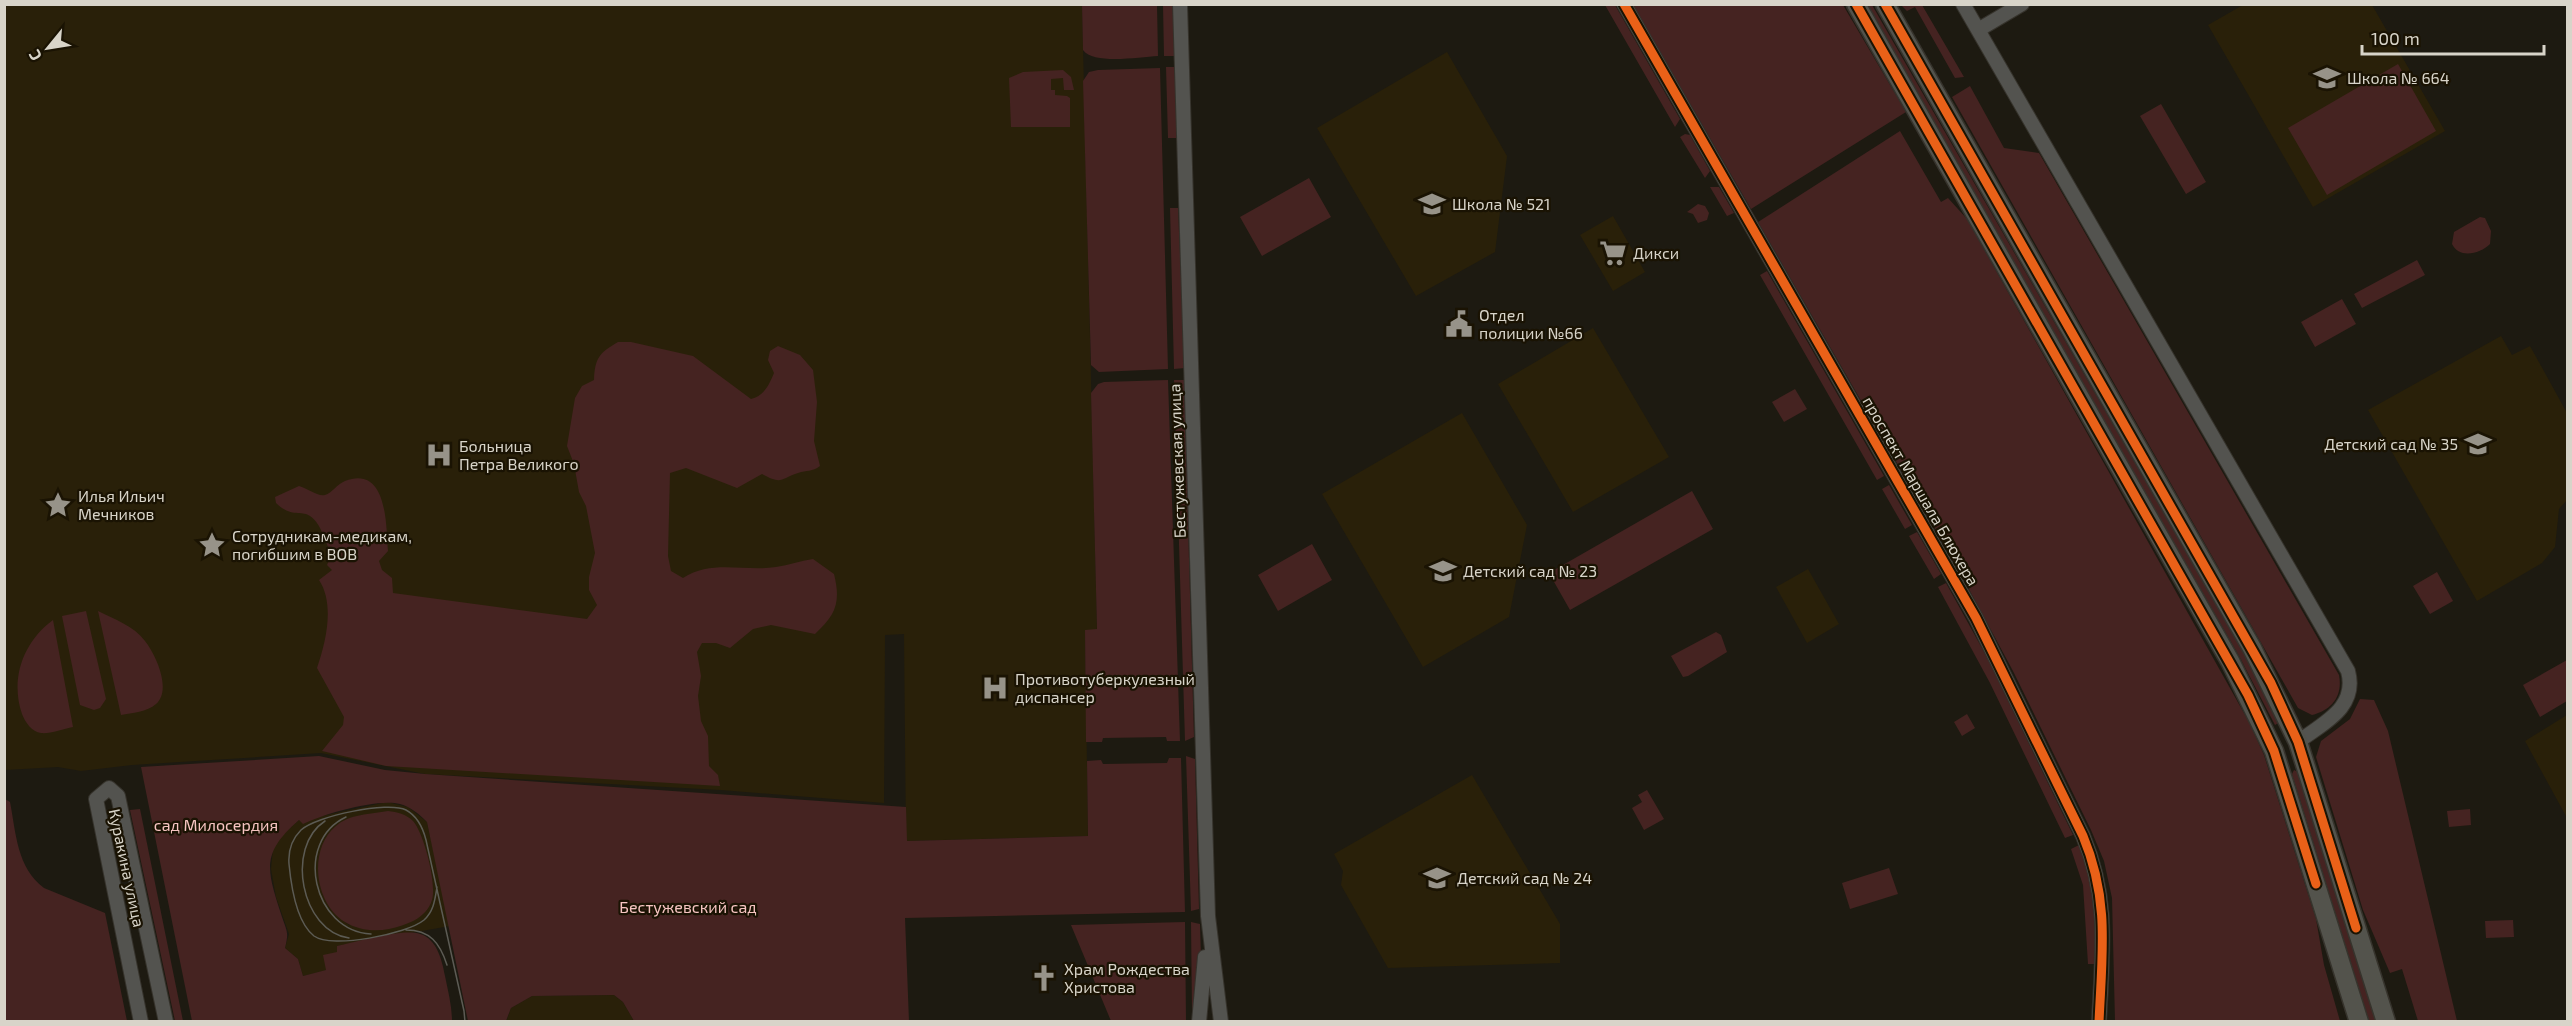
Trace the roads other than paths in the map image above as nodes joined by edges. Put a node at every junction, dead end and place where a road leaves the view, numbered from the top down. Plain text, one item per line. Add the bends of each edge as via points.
1 (1180, 4) edge
2 (1624, 4) edge
3 (1856, 4) edge
4 (1885, 4) edge
5 (1963, 4) edge
6 (2022, 4) edge
7 (1978, 30) junction
8 (2298, 742) junction
9 (2274, 751) junction
10 (1208, 916) junction
11 (141, 1022) edge
12 (166, 1022) edge
13 (1199, 1022) edge
14 (1221, 1022) edge
15 (2099, 1022) edge
16 (2359, 1022) edge
17 (2386, 1022) edge

1 - 10 street, Бестужевская улица
2 - 15 street, проспект Маршала Блюхера via 1976,618 2084,836 2096,866 2102,900 2104,969
3 - 9 main road via 2230,661
4 - 8 main road via 2252,648
5 - 7 street
6 - 7 street
7 - 8 street via 2348,671 2348,700 2340,711
8 - 9 main road
8 - 17 main road
9 - 16 main road
10 - 13 street, Бестужевская улица via 1204,927
10 - 14 street, Бестужевская улица
11 - 12 street, Куракина улица via 96,799 108,788 117,796

